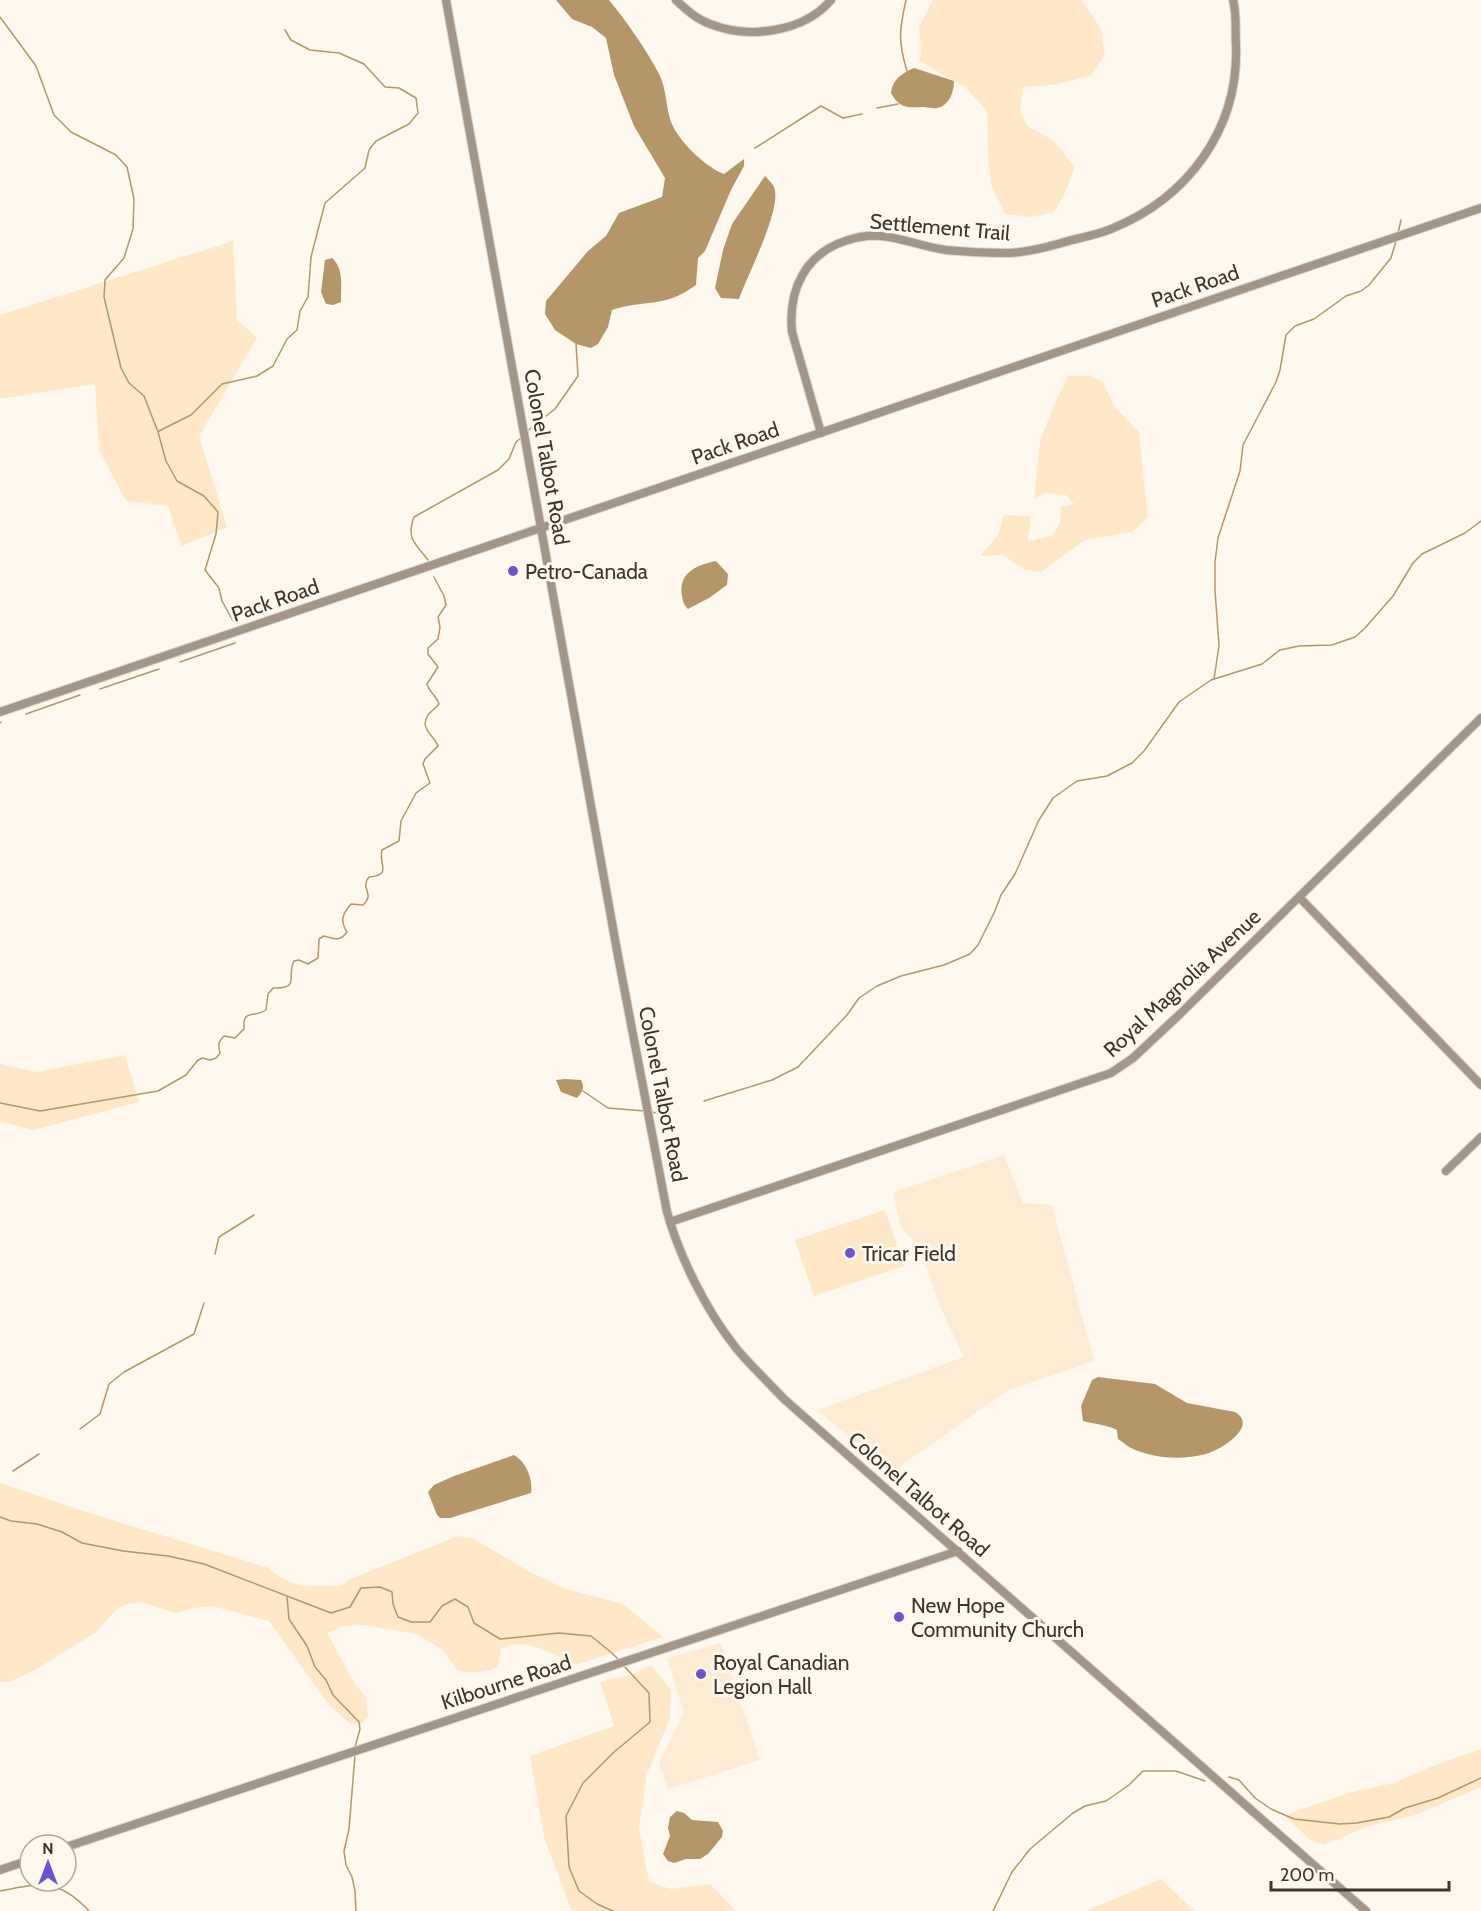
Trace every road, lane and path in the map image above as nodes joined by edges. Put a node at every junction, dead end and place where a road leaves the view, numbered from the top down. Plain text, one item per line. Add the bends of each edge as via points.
1 (446, 0) edge
2 (676, 0) edge
3 (831, 0) edge
4 (1233, 0) edge
5 (1481, 208) edge
6 (821, 433) junction
7 (542, 528) junction
8 (0, 712) edge
9 (1481, 718) edge
10 (1299, 898) junction
11 (1481, 1085) edge
12 (1481, 1137) edge
13 (1446, 1171) dead end
14 (670, 1222) junction
15 (958, 1551) junction
16 (78, 1843) edge
17 (18, 1864) edge
18 (0, 1870) edge
19 (1366, 1911) edge

1 - 7 street, Colonel Talbot Road
2 - 3 street via 709,24 759,33 811,17
4 - 6 street, Settlement Trail via 1236,62 1230,102 1211,147 1195,169 1172,193 1146,211 1111,229 1036,250 946,250 874,234 847,240 811,262 795,291 790,317
5 - 6 street, Pack Road
6 - 7 street, Pack Road
7 - 8 street, Pack Road
7 - 14 street, Colonel Talbot Road
9 - 10 street, Royal Magnolia Avenue
10 - 11 street
10 - 14 street, Royal Magnolia Avenue via 1133,1058 1112,1073
12 - 13 street
14 - 15 street, Colonel Talbot Road via 698,1289 735,1347 784,1399
15 - 16 street, Kilbourne Road
15 - 19 street, Colonel Talbot Road
17 - 18 street

